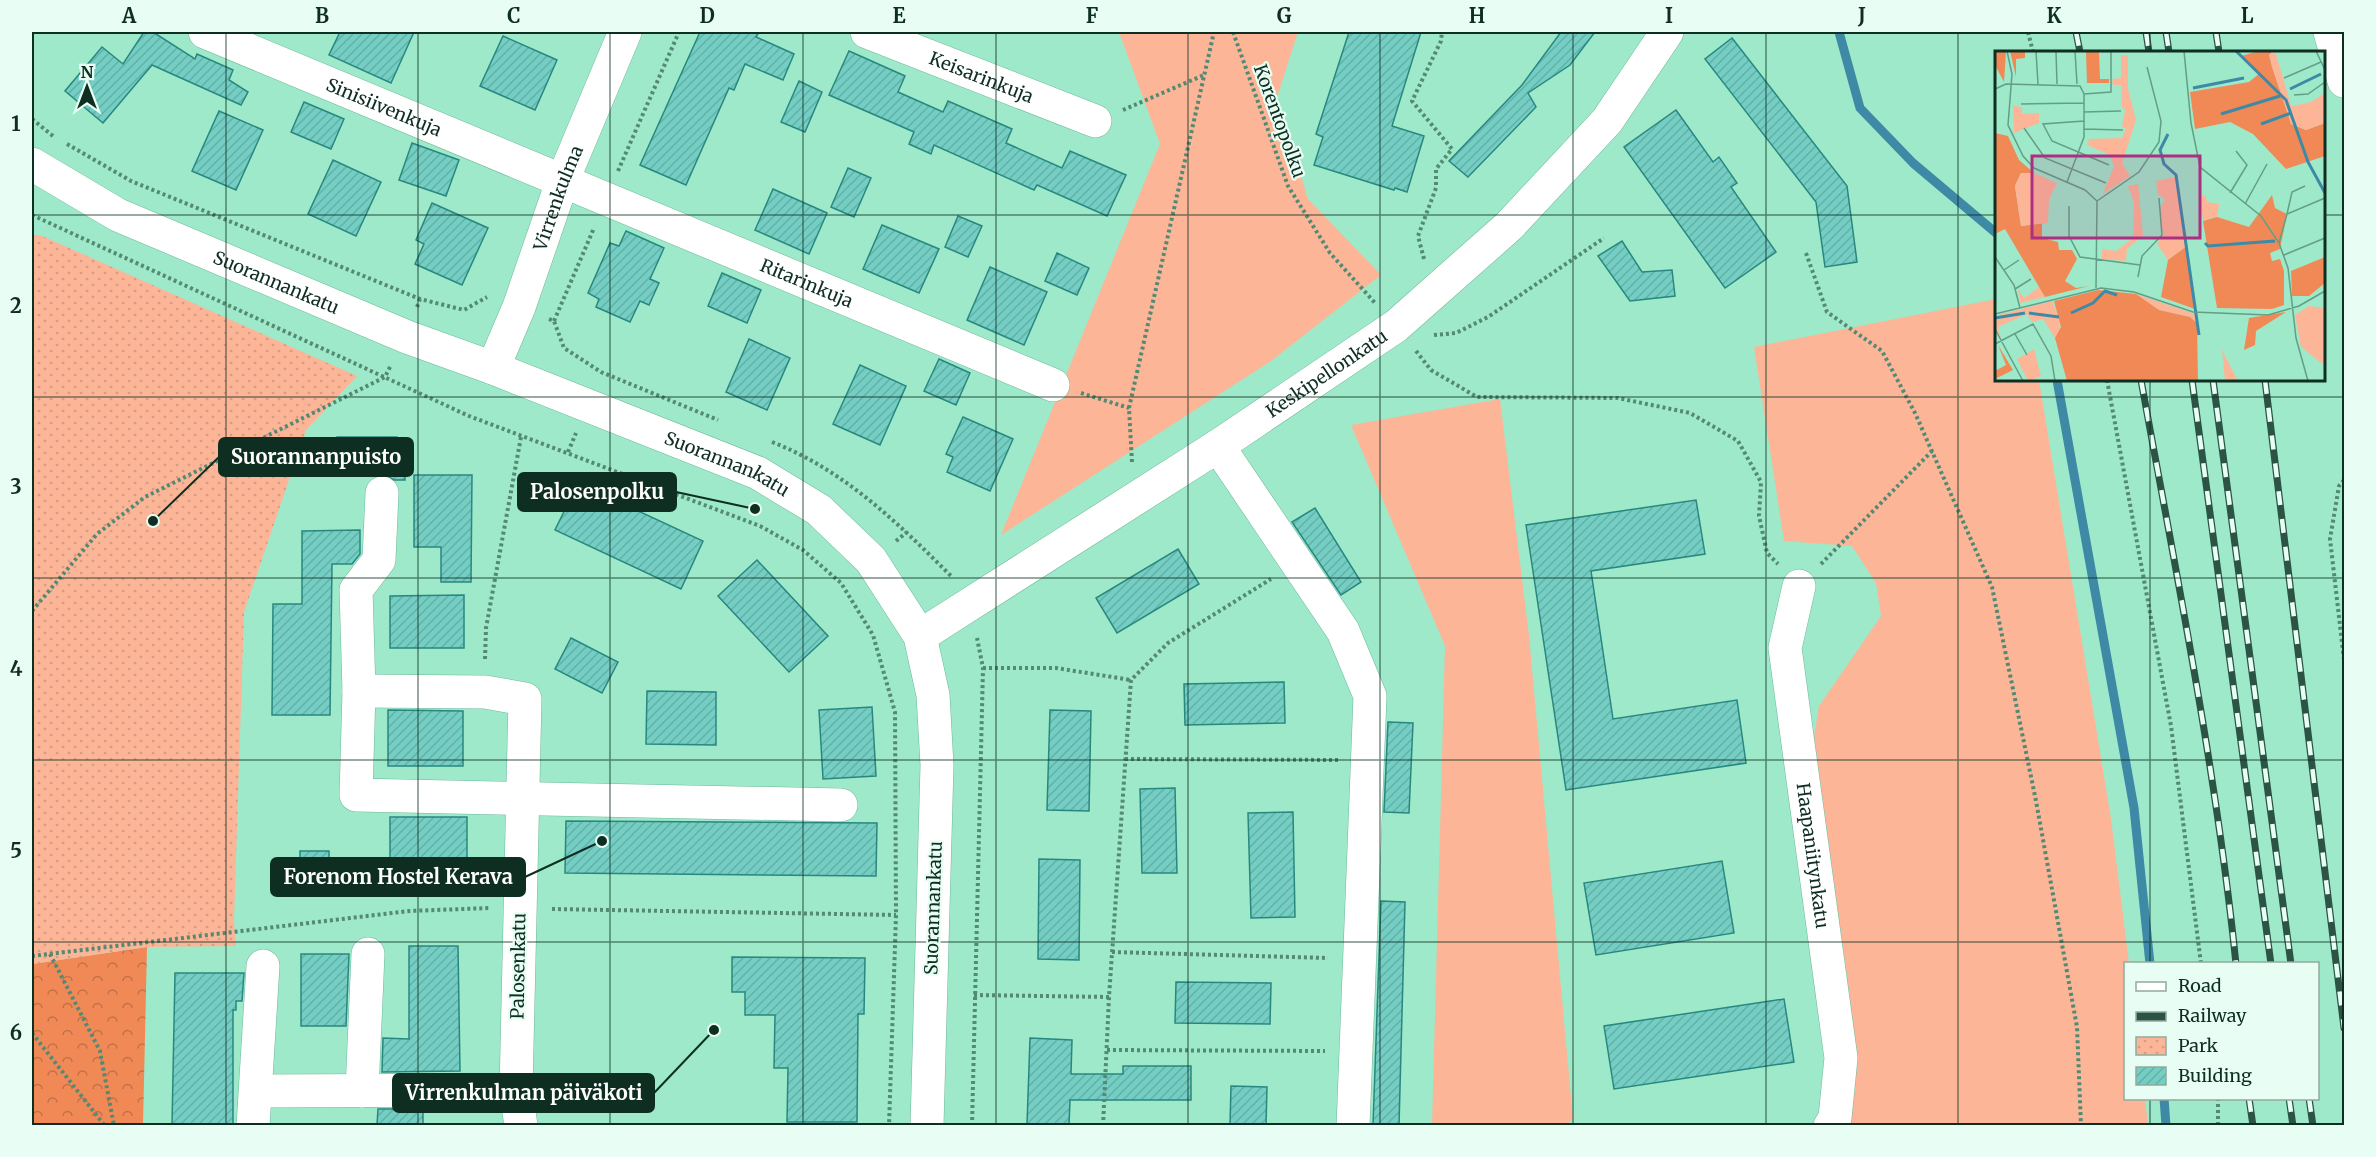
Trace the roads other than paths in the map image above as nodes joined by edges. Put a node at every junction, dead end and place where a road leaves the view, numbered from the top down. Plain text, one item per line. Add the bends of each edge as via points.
1 (205, 32) edge
2 (625, 32) edge
3 (867, 32) edge
4 (1667, 32) edge
5 (2330, 32) edge
6 (2344, 81) edge
7 (1095, 121) road end
8 (32, 164) edge
9 (562, 182) junction
10 (494, 368) junction
11 (1053, 384) road end
12 (1218, 446) junction
13 (382, 493) dead end
14 (1800, 586) road end
15 (920, 636) junction
16 (359, 691) junction
17 (521, 798) junction
18 (841, 805) dead end
19 (368, 954) dead end
20 (263, 966) dead end
21 (516, 1090) junction
22 (256, 1091) junction
23 (362, 1091) junction
24 (253, 1125) edge
25 (521, 1125) edge
26 (927, 1125) edge
27 (1353, 1125) edge
28 (1830, 1125) edge

1 - 9 street, Sinisiivenkuja
2 - 9 street, Virrenkulma
3 - 7 street, Keisarinkuja
4 - 12 street, Keskipellonkatu via 1607,121 1509,226 1396,326
5 - 6 street
8 - 10 street, Suorannankatu via 118,215 407,338
9 - 10 street, Virrenkulma via 505,301
9 - 11 street, Ritarinkuja
10 - 15 street, Suorannankatu via 758,474 819,510 871,560
12 - 15 street, Keskipellonkatu
12 - 27 street via 1343,631 1370,696
13 - 16 street via 379,560 356,590
14 - 28 street, Haapaniitynkatu via 1785,648 1841,1058
15 - 26 street, Suorannankatu via 933,695 937,765
16 - 17 street, Palosenkatu via 485,692 525,699
16 - 17 street via 356,795
17 - 18 street
17 - 21 street, Palosenkatu
19 - 23 street
20 - 22 street
21 - 23 street
21 - 25 street, Palosenkatu
22 - 23 street
22 - 24 street

